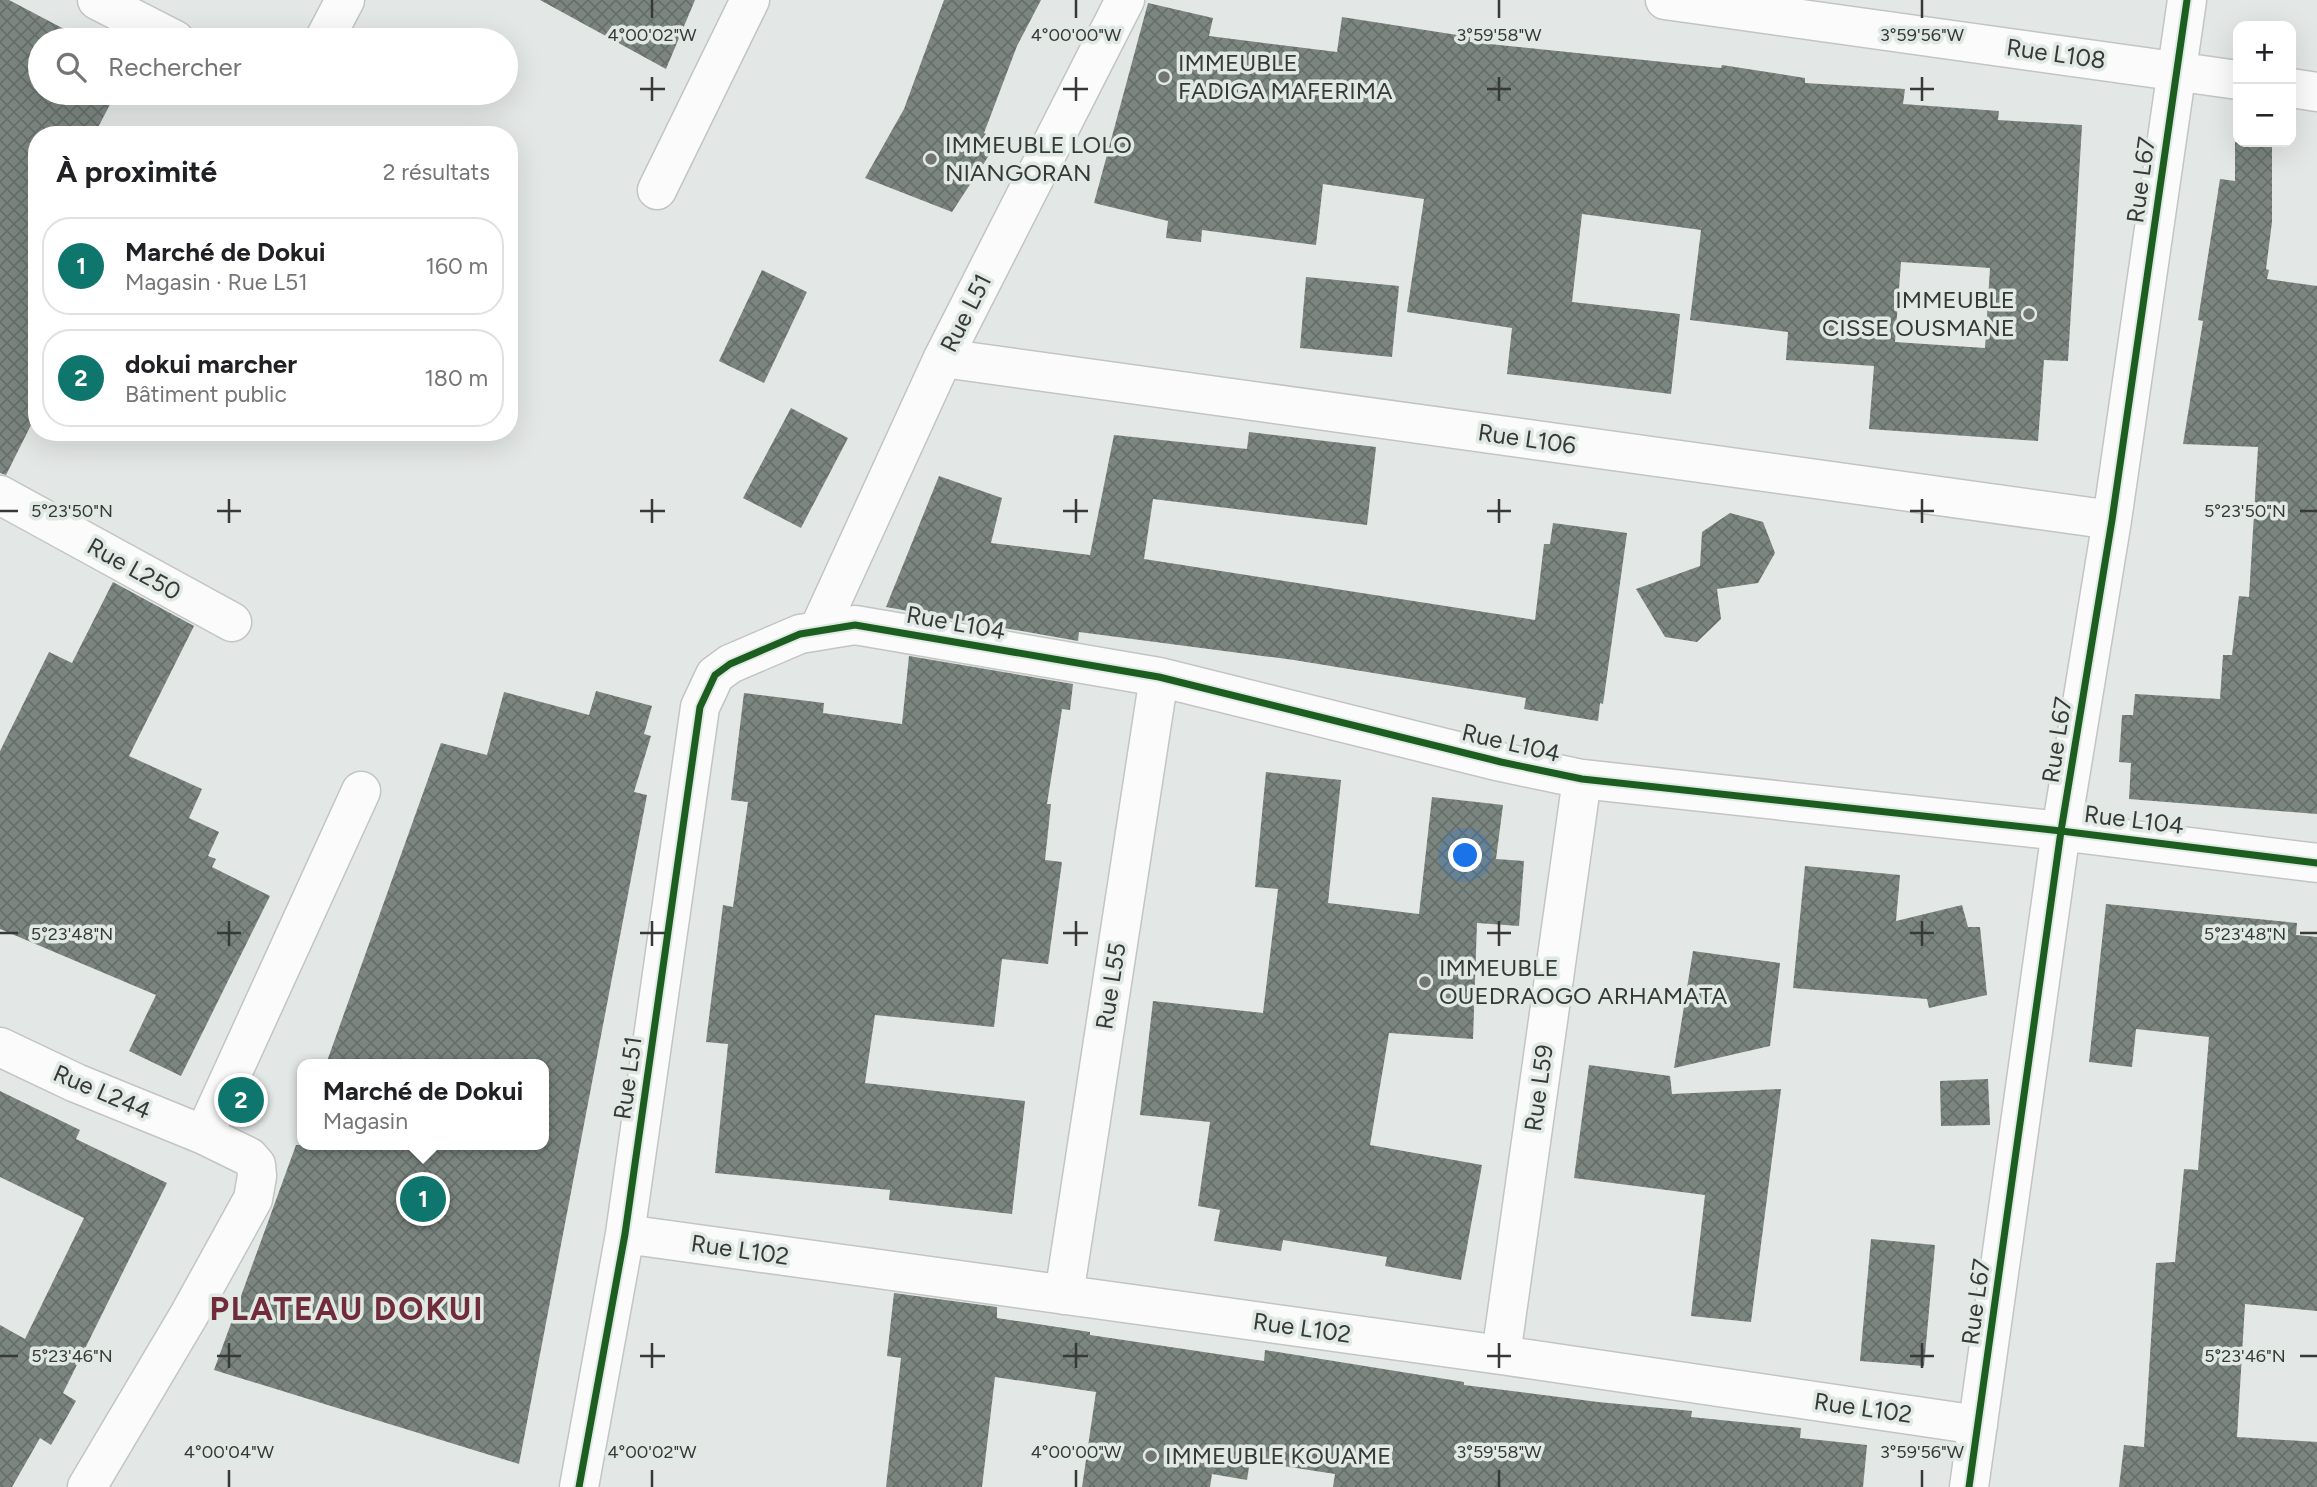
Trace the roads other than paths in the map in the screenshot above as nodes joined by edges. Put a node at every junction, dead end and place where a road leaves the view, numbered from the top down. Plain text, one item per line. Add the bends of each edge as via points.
1 (97, 0) edge
2 (345, 0) edge
3 (750, 0) edge
4 (1125, 0) edge
5 (1665, 0) edge
6 (2187, 0) edge
7 (152, 28) edge
8 (330, 28) edge
9 (2176, 70) junction
10 (2233, 79) edge
11 (2296, 89) edge
12 (2317, 92) edge
13 (657, 190) dead end
14 (943, 358) junction
15 (0, 495) edge
16 (2112, 520) junction
17 (232, 622) dead end
18 (818, 631) junction
19 (715, 675) joint
20 (1159, 677) junction
21 (1582, 779) junction
22 (361, 791) dead end
23 (2062, 831) junction
24 (2317, 863) edge
25 (0, 1047) edge
26 (204, 1135) junction
27 (625, 1234) junction
28 (1064, 1295) junction
29 (1501, 1355) junction
30 (1978, 1425) junction
31 (87, 1487) edge
32 (579, 1487) edge
33 (1969, 1487) edge

1 - 7 street
2 - 8 street
3 - 13 street
4 - 14 street, Rue L51
5 - 9 street, Rue L108
6 - 9 street, Rue L67
9 - 10 street, Rue L108
9 - 16 street, Rue L67
11 - 12 street
14 - 16 street, Rue L106
14 - 18 street, Rue L51
15 - 17 street, Rue L250
16 - 23 street, Rue L67
18 - 19 street, Rue L104 via 800,634
18 - 20 street, Rue L104 via 855,625
19 - 27 street, Rue L51 via 700,707
20 - 21 street, Rue L104
20 - 28 street, Rue L55
21 - 23 street, Rue L104
21 - 29 street, Rue L59
22 - 26 street
23 - 24 street, Rue L104
23 - 30 street, Rue L67
25 - 26 street, Rue L244
26 - 31 street, Rue L244 via 256,1165 253,1199
27 - 28 street, Rue L102
27 - 32 street, Rue L51
28 - 29 street, Rue L102
29 - 30 street, Rue L102
30 - 33 street, Rue L67

